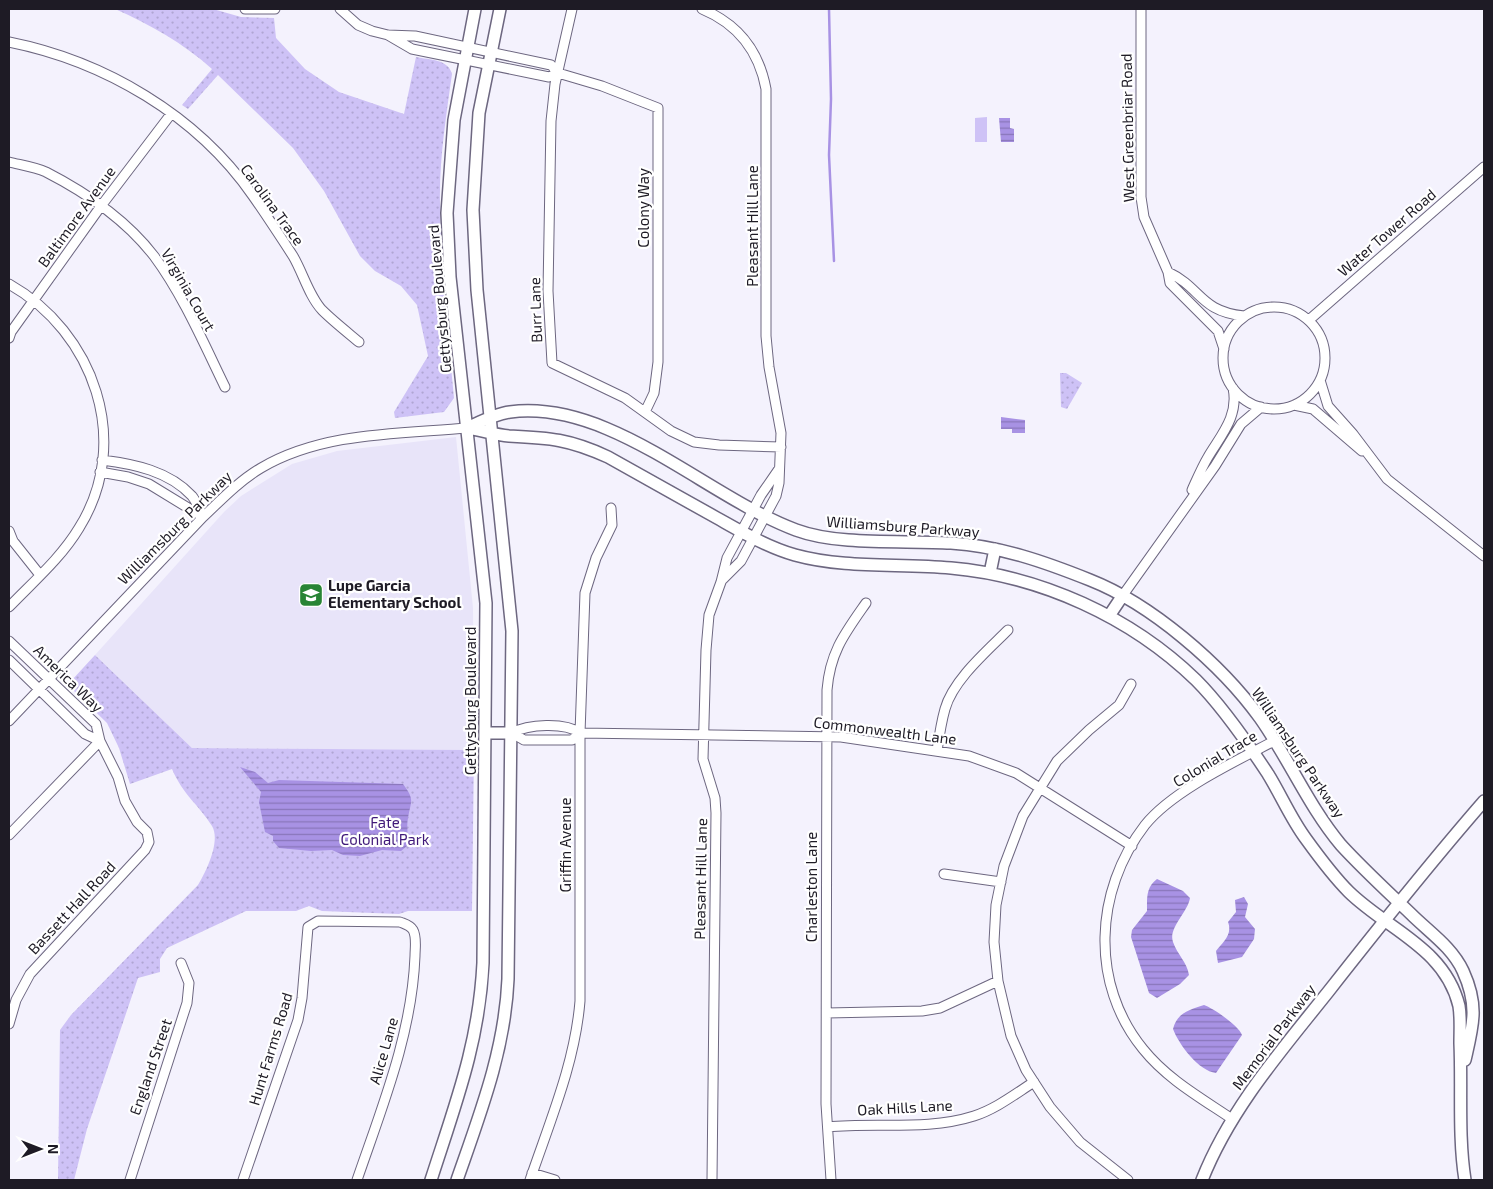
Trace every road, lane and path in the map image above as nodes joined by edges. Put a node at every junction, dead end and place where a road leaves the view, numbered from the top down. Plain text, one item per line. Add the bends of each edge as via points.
1 (245, 9) edge
2 (274, 9) edge
3 (340, 9) edge
4 (475, 9) edge
5 (500, 9) edge
6 (572, 9) edge
7 (702, 9) edge
8 (1141, 9) edge
9 (388, 35) junction
10 (9, 42) edge
11 (467, 46) junction
12 (491, 51) junction
13 (464, 60) junction
14 (488, 65) junction
15 (558, 73) junction
16 (171, 114) junction
17 (9, 162) edge
18 (1484, 167) edge
19 (101, 206) junction
20 (1168, 272) junction
21 (9, 284) edge
22 (33, 300) junction
23 (1244, 316) junction
24 (1309, 320) junction
25 (9, 338) edge
26 (359, 342) dead end
27 (1224, 349) junction
28 (1320, 380) junction
29 (225, 387) dead end
30 (1233, 387) junction
31 (1294, 405) junction
32 (1261, 407) junction
33 (645, 412) junction
34 (490, 418) junction
35 (467, 428) junction
36 (492, 432) junction
37 (781, 447) junction
38 (1366, 454) junction
39 (102, 460) junction
40 (779, 469) junction
41 (100, 472) junction
42 (1185, 506) junction
43 (611, 508) dead end
44 (753, 508) junction
45 (766, 515) junction
46 (203, 517) junction
47 (9, 531) edge
48 (741, 531) junction
49 (754, 538) junction
50 (995, 549) junction
51 (1484, 556) edge
52 (990, 573) junction
53 (40, 575) junction
54 (721, 582) junction
55 (1123, 595) junction
56 (866, 603) dead end
57 (9, 607) edge
58 (1109, 616) junction
59 (1008, 630) dead end
60 (9, 641) edge
61 (9, 660) edge
62 (49, 679) junction
63 (1131, 684) dead end
64 (39, 689) junction
65 (9, 722) edge
66 (485, 733) junction
67 (512, 733) junction
68 (580, 733) junction
69 (703, 734) junction
70 (825, 736) junction
71 (1274, 741) junction
72 (100, 742) junction
73 (937, 751) junction
74 (1252, 752) junction
75 (1040, 788) junction
76 (1484, 801) edge
77 (9, 835) edge
78 (149, 842) joint
79 (1132, 846) junction
80 (944, 874) dead end
81 (1001, 882) junction
82 (1399, 903) junction
83 (1384, 921) junction
84 (311, 924) joint
85 (181, 963) dead end
86 (998, 981) junction
87 (12, 999) edge
88 (827, 1013) junction
89 (9, 1024) edge
90 (1461, 1075) junction
91 (1034, 1082) junction
92 (1232, 1119) junction
93 (828, 1127) junction
94 (531, 1177) edge
95 (130, 1180) edge
96 (243, 1180) edge
97 (357, 1180) edge
98 (431, 1180) edge
99 (457, 1180) edge
100 (555, 1180) edge
101 (712, 1180) edge
102 (831, 1180) edge
103 (1128, 1180) edge
104 (1202, 1180) edge
105 (1465, 1180) edge

1 - 2 street
3 - 9 street, Colony Way via 358,25
4 - 11 street, Gettysburg Boulevard
5 - 12 street
6 - 15 street, Burr Lane
7 - 37 street, Pleasant Hill Lane via 725,21 746,41 758,58 766,88 766,336
8 - 20 street, West Greenbriar Road via 1141,197 1144,217
9 - 11 street, Colony Way via 415,36
9 - 13 street, Colony Way via 412,50
10 - 16 street, Carolina Trace via 38,48 111,75
11 - 12 street, Colony Way
11 - 13 street, Gettysburg Boulevard
12 - 14 street
12 - 15 street, Colony Way via 551,65
13 - 14 street, Colony Way
13 - 35 street, Gettysburg Boulevard via 452,136 447,213 450,277
14 - 15 street, Colony Way via 549,77
14 - 34 street via 477,138 474,217 477,290
15 - 33 street, Burr Lane via 549,168 552,363 611,391
15 - 33 street, Colony Way via 658,108 658,362 654,393
16 - 19 street, Baltimore Avenue
16 - 26 street, Carolina Trace via 211,147 252,194 321,308
17 - 19 street, Virginia Court via 44,172
18 - 24 street, Water Tower Road
19 - 22 street, Baltimore Avenue
19 - 29 street, Virginia Court via 127,227 154,256
20 - 23 street via 1182,279 1211,308 1229,315
20 - 27 street, West Greenbriar Road via 1174,288 1218,331
21 - 22 street
22 - 25 street, Baltimore Avenue
22 - 39 street via 66,331 90,372 102,422
23 - 24 street via 1275,306 1292,309
23 - 27 street via 1232,329
24 - 28 street via 1318,330 1324,345 1326,362
27 - 30 street via 1225,371
28 - 31 street via 1308,397
28 - 38 street via 1328,406
30 - 32 street via 1245,400
30 - 42 street via 1231,420 1206,460
31 - 32 street via 1278,409
31 - 38 street via 1313,409
32 - 42 street via 1241,424
33 - 37 street, Burr Lane via 671,431 694,442
34 - 35 street, Williamsburg Parkway
34 - 36 street
34 - 44 street, Williamsburg Parkway via 506,412 533,412 570,417 596,425
35 - 36 street, Williamsburg Parkway
35 - 46 street, Williamsburg Parkway via 340,440 304,448 247,478
35 - 66 street, Gettysburg Boulevard via 486,603
36 - 48 street, Williamsburg Parkway via 549,438 585,447
36 - 67 street via 512,631
37 - 40 street, Pleasant Hill Lane
38 - 51 street via 1387,479
39 - 41 street
39 - 46 street via 134,464 170,479 194,498
40 - 44 street, Pleasant Hill Lane
40 - 45 street, Pleasant Hill Lane via 776,496
41 - 46 street via 128,476 149,484
41 - 53 street via 93,500 80,528
42 - 55 street
43 - 68 street, Griffin Avenue via 612,525 596,558 585,593
44 - 45 street, Williamsburg Parkway
44 - 48 street, Pleasant Hill Lane
45 - 49 street, Pleasant Hill Lane
45 - 50 street, Williamsburg Parkway via 817,536 955,543
46 - 62 street, Williamsburg Parkway
47 - 53 street
48 - 49 street, Williamsburg Parkway
48 - 54 street, Pleasant Hill Lane via 727,558
49 - 52 street, Williamsburg Parkway via 778,549 824,561
49 - 54 street, Pleasant Hill Lane via 741,561
50 - 52 street
50 - 55 street, Williamsburg Parkway via 1049,564
52 - 58 street, Williamsburg Parkway via 1040,588
53 - 57 street
54 - 69 street, Pleasant Hill Lane via 709,615
55 - 58 street
55 - 71 street, Williamsburg Parkway via 1198,649 1231,682
56 - 70 street, Charleston Lane via 838,644 828,668
58 - 74 street, Williamsburg Parkway via 1160,650 1196,681 1234,725
59 - 73 street via 953,692 945,708
60 - 62 street, America Way
61 - 64 street, America Way
62 - 64 street, Williamsburg Parkway
62 - 72 street, America Way via 96,724
63 - 75 street via 1119,705 1057,762
64 - 65 street, Williamsburg Parkway
64 - 72 street, America Way via 85,734
66 - 67 street
66 - 98 street, Gettysburg Boulevard via 480,1007 470,1059
67 - 68 street, Commonwealth Lane via 523,727 572,726
67 - 68 street, Commonwealth Lane via 524,740 572,740
67 - 99 street via 506,1014 492,1078
68 - 69 street, Commonwealth Lane
68 - 94 street, Griffin Avenue via 580,1001 577,1030 572,1055
69 - 70 street, Commonwealth Lane
69 - 101 street, Pleasant Hill Lane via 704,759 716,813
70 - 73 street, Commonwealth Lane
70 - 88 street, Charleston Lane
71 - 74 street, Colonial Trace
71 - 82 street, Williamsburg Parkway via 1340,843
72 - 77 street
72 - 78 street, America Way via 118,777 125,801 147,832
73 - 75 street, Commonwealth Lane via 989,762
74 - 79 street, Colonial Trace via 1176,798 1146,824
74 - 83 street, Williamsburg Parkway via 1303,835 1329,869 1348,891
75 - 79 street, Commonwealth Lane
75 - 81 street via 1010,845
76 - 82 street
78 - 87 street, Bassett Hall Road via 30,974
79 - 92 street, Colonial Trace via 1118,874 1104,943 1106,970 1113,994 1129,1030 1144,1050 1186,1089
80 - 81 street
81 - 86 street via 994,942
82 - 83 street, Memorial Parkway
82 - 90 street, Williamsburg Parkway via 1451,953 1469,985 1475,1019
83 - 90 street, Williamsburg Parkway via 1416,941 1446,973 1460,1010
83 - 92 street, Memorial Parkway via 1266,1070
84 - 96 street, Hunt Farms Road via 307,931 298,1020
84 - 97 street, Alice Lane via 318,921 400,922 410,926 415,936 414,975 406,1027
85 - 95 street, England Street via 189,983 187,1003
86 - 88 street via 940,1008 898,1013
86 - 91 street via 1011,1036
87 - 89 street, Bassett Hall Road
88 - 93 street, Charleston Lane
90 - 105 street
91 - 93 street, Oak Hills Lane via 998,1106 946,1123
91 - 103 street via 1050,1107 1080,1142
92 - 104 street, Memorial Parkway
93 - 102 street, Charleston Lane
94 - 100 street

